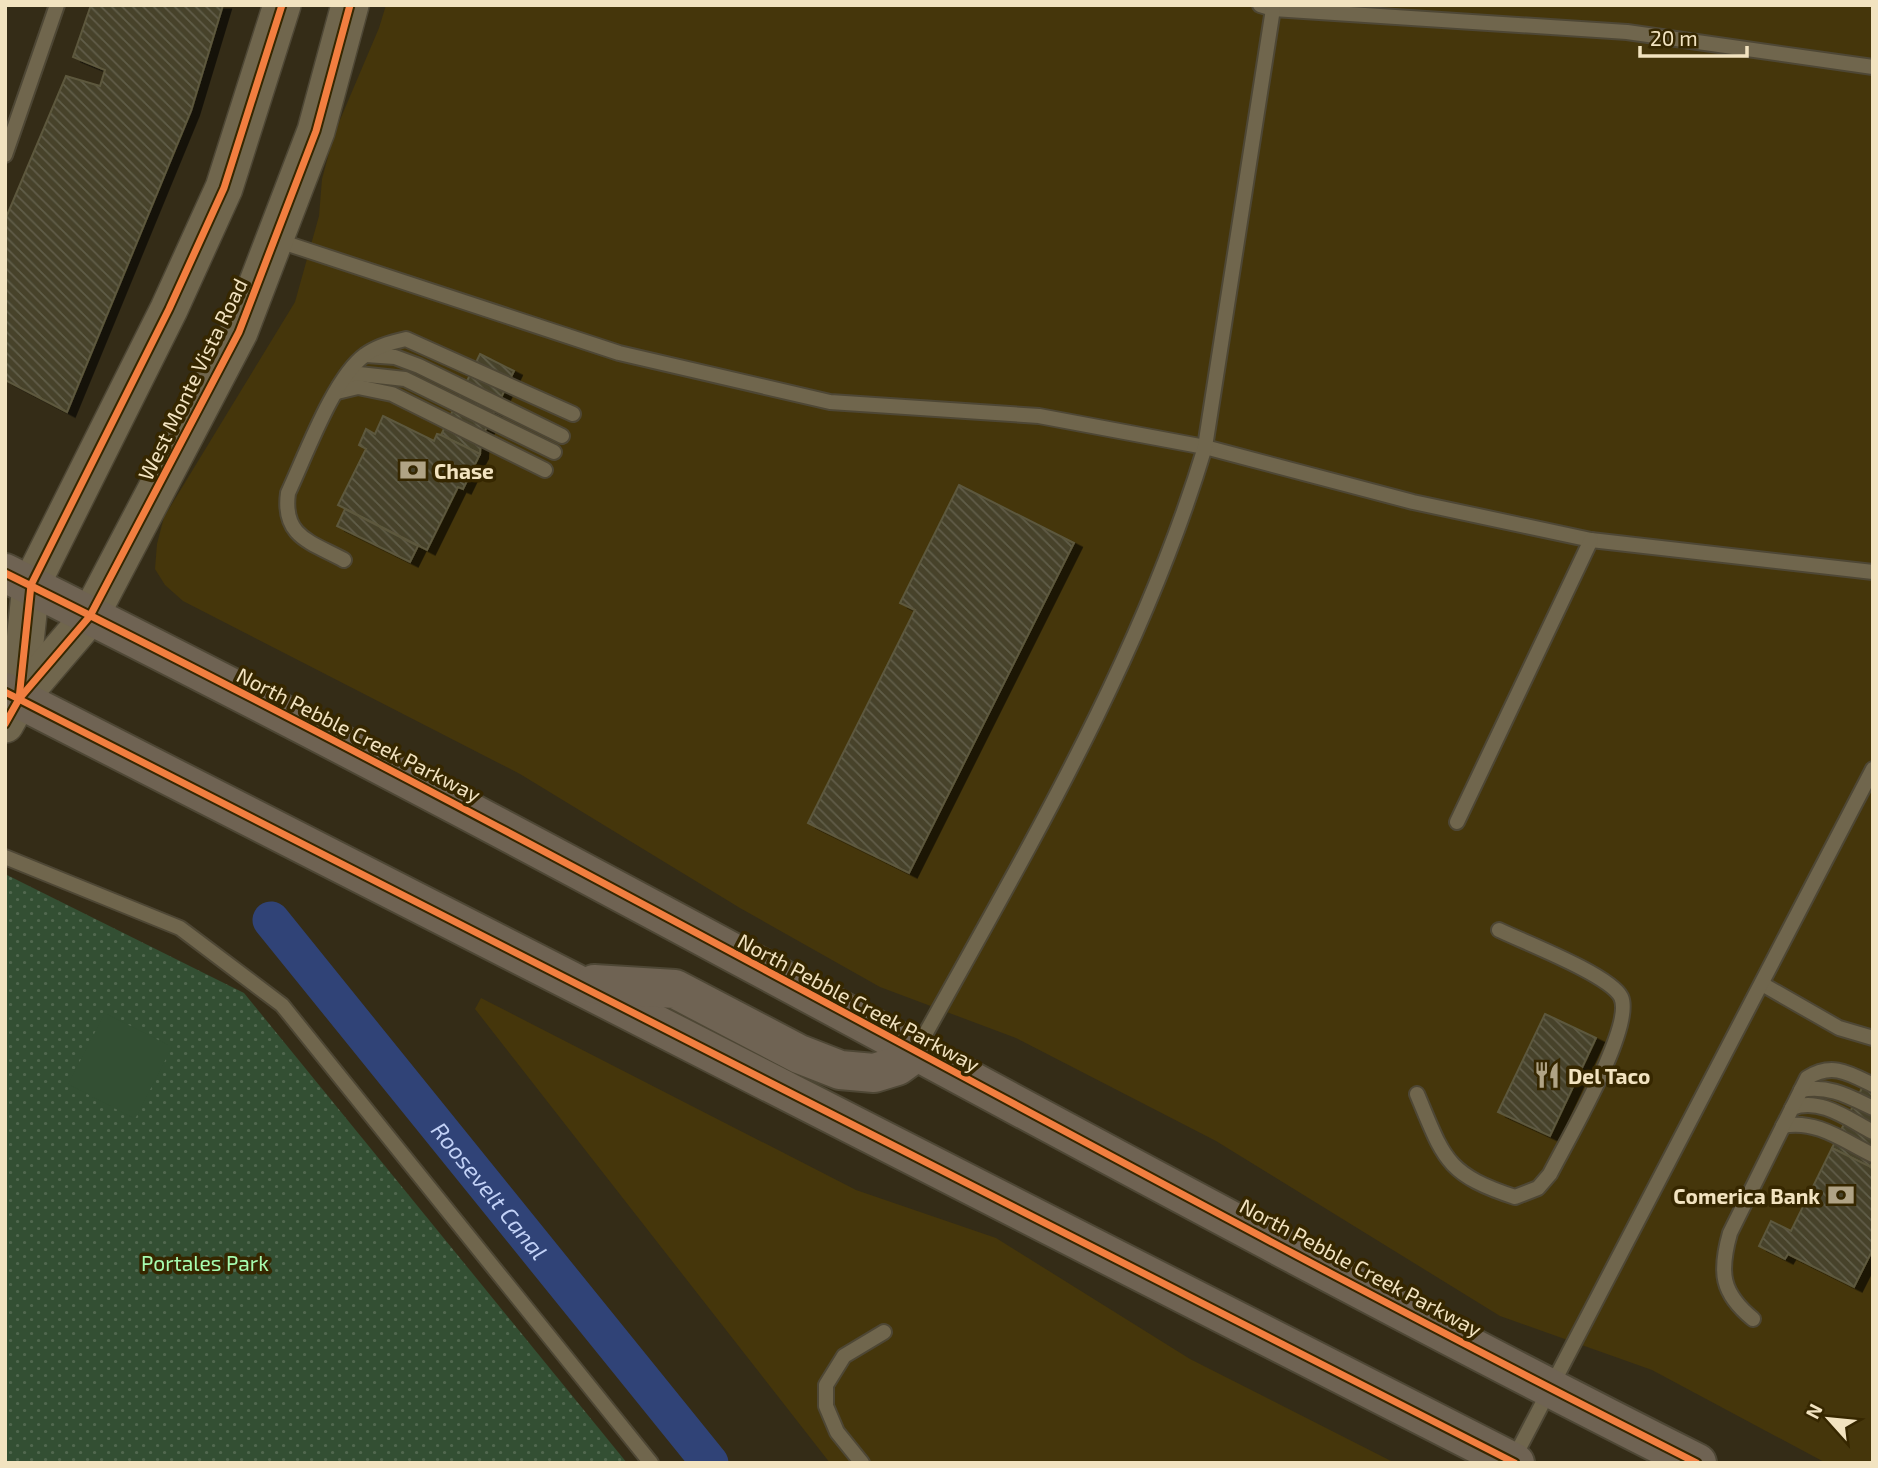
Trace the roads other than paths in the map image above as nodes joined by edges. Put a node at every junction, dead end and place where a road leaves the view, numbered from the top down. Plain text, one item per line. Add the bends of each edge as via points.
1 (57, 5) edge
2 (282, 5) edge
3 (350, 5) edge
4 (1266, 7) edge
5 (1873, 67) edge
6 (5, 155) edge
7 (276, 240) junction
8 (365, 354) junction
9 (338, 388) junction
10 (573, 414) dead end
11 (562, 436) dead end
12 (1205, 447) junction
13 (554, 452) dead end
14 (545, 470) dead end
15 (1591, 540) junction
16 (344, 560) dead end
17 (1873, 572) edge
18 (18, 579) edge
19 (90, 615) junction
20 (10, 705) edge
21 (1873, 769) edge
22 (1457, 822) dead end
23 (5, 857) edge
24 (1499, 930) dead end
25 (578, 983) junction
26 (1762, 984) junction
27 (1873, 1038) edge
28 (915, 1053) junction
29 (1873, 1085) edge
30 (1801, 1090) junction
31 (1417, 1094) dead end
32 (1792, 1108) junction
33 (1873, 1108) edge
34 (1783, 1126) junction
35 (1873, 1132) edge
36 (1873, 1155) edge
37 (1753, 1319) dead end
38 (884, 1332) dead end
39 (1551, 1387) junction
40 (1513, 1462) edge
41 (651, 1463) edge
42 (862, 1463) edge
43 (1697, 1463) edge

1 - 6 lane
2 - 18 street via 224,188 169,309
3 - 7 street, West Monte Vista Road via 316,131
4 - 5 lane via 1627,32
4 - 12 lane
7 - 12 lane via 619,353 830,402 1039,416
7 - 19 street, West Monte Vista Road via 208,396
8 - 9 lane
8 - 10 lane via 406,339
8 - 11 lane via 395,357 419,366
9 - 13 lane via 359,374 405,379
9 - 14 lane via 392,394
9 - 16 lane via 288,493 285,511 294,533
12 - 15 lane via 1413,502
12 - 28 lane via 1185,513 1146,610 1003,894
15 - 17 lane
15 - 22 lane
18 - 19 main road, North Pebble Creek Parkway
18 - 20 street
19 - 20 street, West Monte Vista Road
19 - 28 main road, North Pebble Creek Parkway via 453,802
20 - 25 main road
21 - 26 lane
23 - 41 lane via 180,928 282,1005
24 - 31 lane via 1601,978 1621,996 1624,1016 1610,1056 1550,1174 1538,1188 1515,1197 1461,1175 1443,1155
25 - 28 main road via 675,989 799,1054 840,1070 874,1073 897,1066
25 - 40 main road
26 - 27 lane via 1839,1028
26 - 39 lane
28 - 39 main road, North Pebble Creek Parkway
29 - 30 lane via 1830,1068 1807,1078
30 - 32 lane
30 - 33 lane via 1820,1086
32 - 34 lane
32 - 35 lane via 1822,1106
34 - 36 lane via 1812,1125
34 - 37 lane via 1730,1233 1725,1253 1729,1293
38 - 42 lane via 844,1356 826,1385 826,1406 837,1432
39 - 40 lane
39 - 43 main road, North Pebble Creek Parkway

